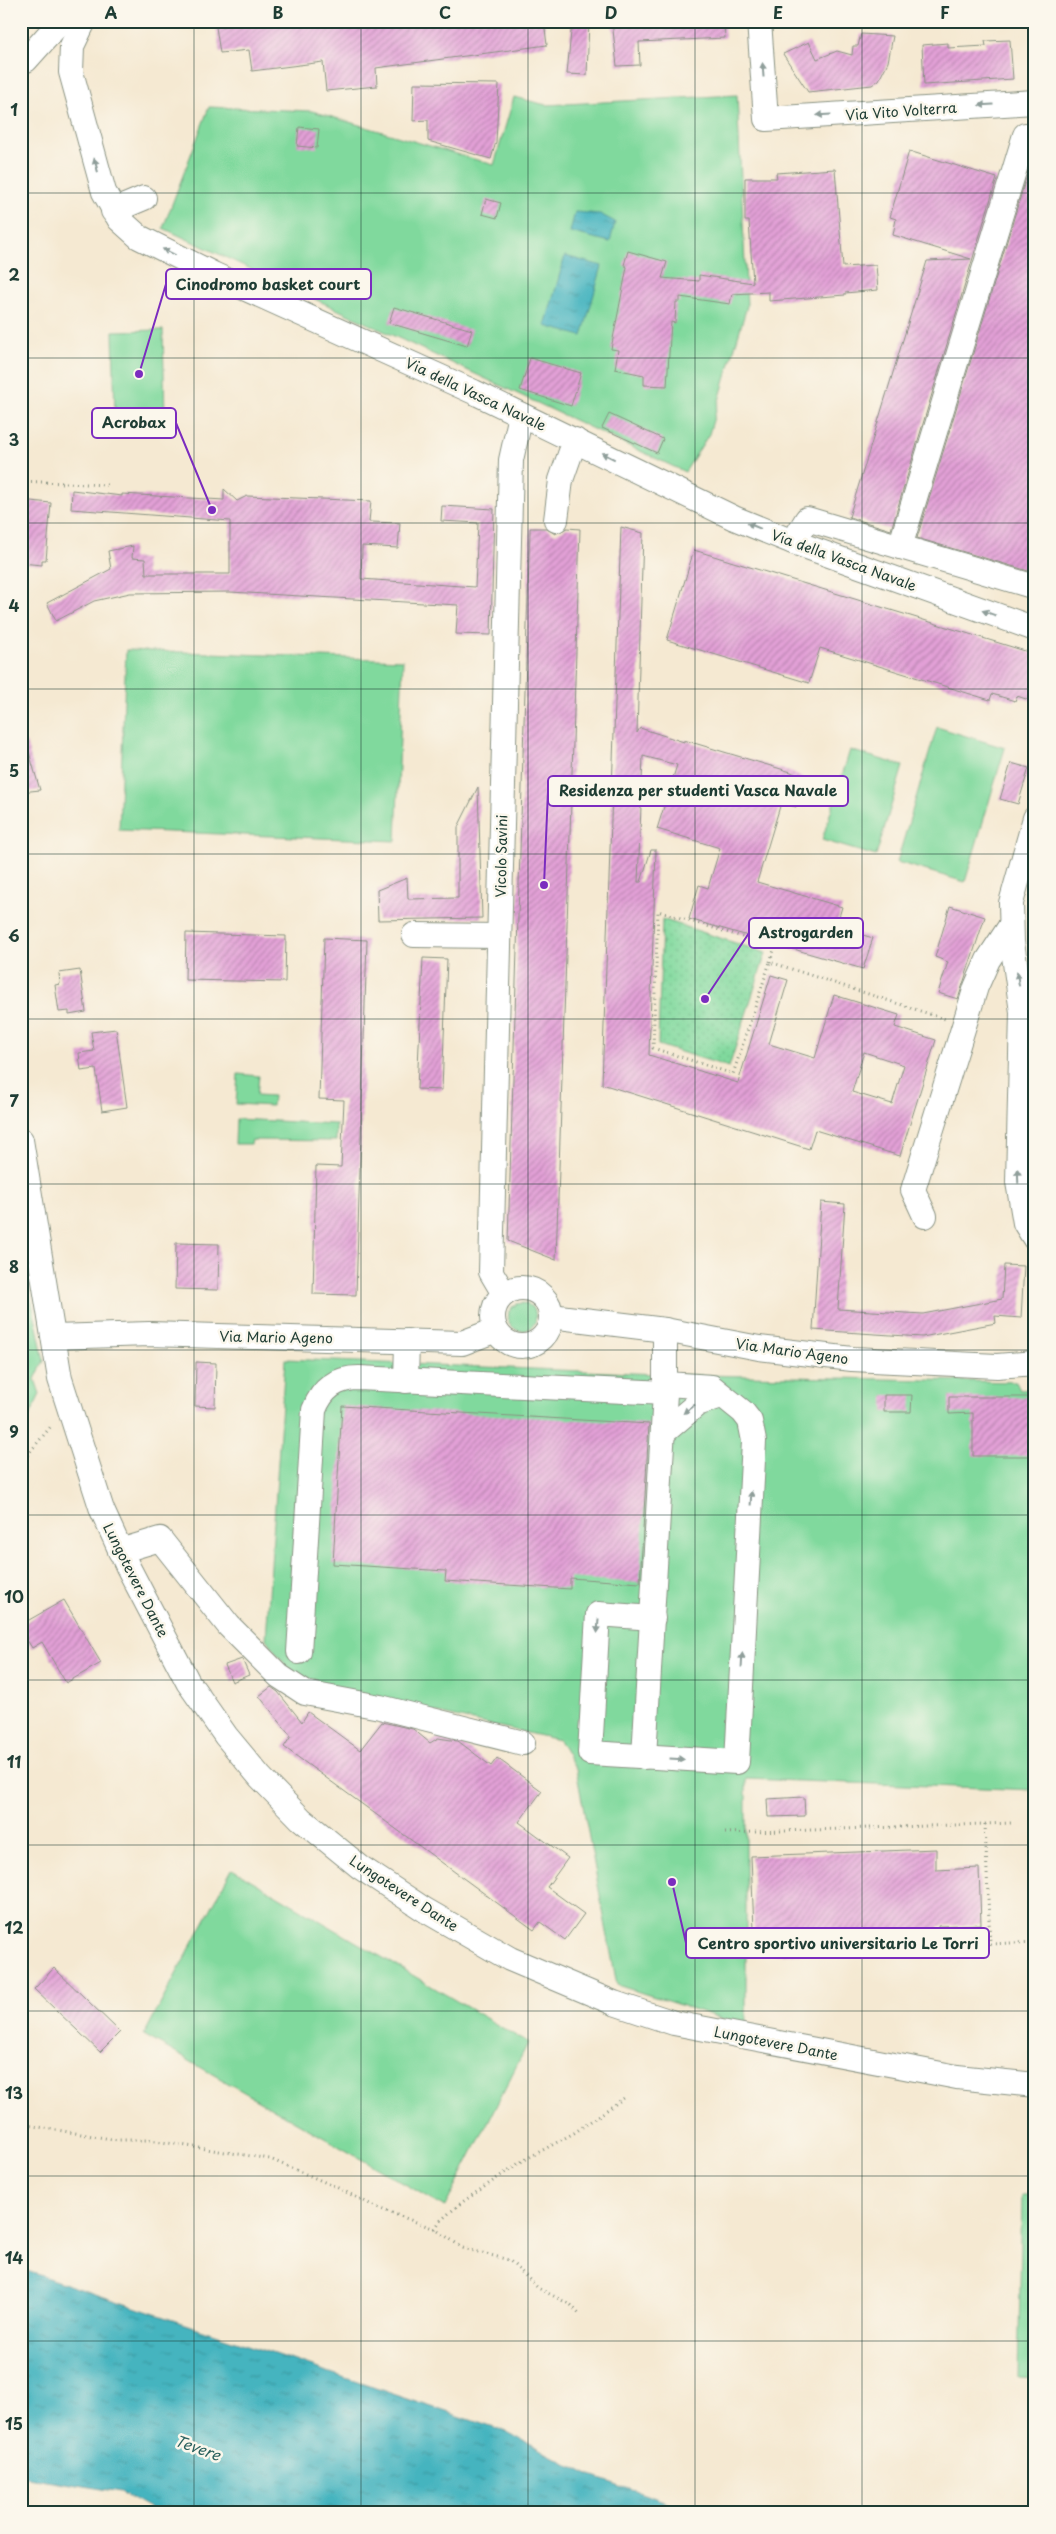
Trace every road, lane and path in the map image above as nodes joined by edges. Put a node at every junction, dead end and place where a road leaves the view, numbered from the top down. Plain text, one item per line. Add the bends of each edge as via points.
1 (39, 21) edge
2 (61, 21) edge
3 (84, 21) edge
4 (759, 21) edge
5 (23, 65) edge
6 (1035, 102) edge
7 (1035, 135) edge
8 (144, 198) dead end
9 (113, 211) junction
10 (521, 415) junction
11 (575, 440) junction
12 (21, 481) edge
13 (108, 484) dead end
14 (556, 520) dead end
15 (793, 542) junction
16 (900, 546) junction
17 (1035, 587) edge
18 (1035, 629) edge
19 (1035, 818) edge
20 (1011, 925) junction
21 (414, 935) dead end
22 (499, 936) junction
23 (770, 962) junction
24 (965, 1025) junction
25 (21, 1140) edge
26 (925, 1216) dead end
27 (1035, 1239) edge
28 (504, 1294) junction
29 (551, 1316) junction
30 (496, 1330) junction
31 (665, 1330) junction
32 (54, 1337) junction
33 (408, 1341) junction
34 (1035, 1363) edge
35 (406, 1380) junction
36 (666, 1388) junction
37 (721, 1396) junction
38 (50, 1428) dead end
39 (663, 1433) junction
40 (21, 1463) edge
41 (120, 1551) junction
42 (653, 1618) junction
43 (299, 1652) dead end
44 (524, 1743) dead end
45 (644, 1757) junction
46 (1013, 1823) dead end
47 (985, 1824) junction
48 (725, 1833) dead end
49 (1035, 1942) edge
50 (1035, 2085) edge
51 (624, 2098) dead end
52 (21, 2124) edge
53 (435, 2229) junction
54 (580, 2315) dead end

1 - 5 street
2 - 5 street
9 -> 3 street, Via della Vasca Navale via 101,182 72,72 72,46
6 -> 4 street, Via Vito Volterra via 766,119
7 - 16 street via 1025,135
8 - 9 street
10 -> 9 street, Via della Vasca Navale via 213,274 139,237
10 - 11 street, Via della Vasca Navale
10 - 22 street, Vicolo Savini via 511,460
11 - 14 street via 561,480
15 -> 11 street, Via della Vasca Navale via 734,518
12 - 13 path
15 - 16 street via 807,519
18 -> 15 street, Via della Vasca Navale
16 - 17 street
19 - 20 street via 1011,903
20 - 24 street via 988,960
27 -> 20 street via 1025,1223 1018,1182 1022,1012
21 - 22 street
22 - 28 street, Vicolo Savini via 491,1272
23 - 23 path via 733,1074 653,1048 658,911 775,947
23 - 24 path
24 - 26 street via 913,1190
25 - 32 street, Lungotevere Dante
28 - 29 street via 520,1288 537,1293 544,1299
28 - 30 street via 494,1310
29 - 30 street via 545,1334 529,1345 510,1343
29 - 31 street, Via Mario Ageno
30 - 33 street, Via Mario Ageno via 462,1343
31 - 34 street, Via Mario Ageno via 759,1348 852,1359 997,1366
31 - 36 street
32 - 33 street, Via Mario Ageno via 150,1334
32 - 41 street, Lungotevere Dante via 60,1379 74,1426 102,1510
33 - 35 street
35 - 36 street
35 - 43 street via 344,1378 320,1396 314,1410
36 - 37 street via 712,1387
36 - 39 street
37 -> 39 street via 697,1404
45 -> 37 street via 737,1762 754,1441 750,1421 733,1403
38 - 40 path
39 - 42 street
41 - 44 street via 160,1539 229,1626 279,1676 305,1693 380,1707
41 - 50 street, Lungotevere Dante via 188,1682 260,1777 301,1819 360,1867 425,1910 510,1959 606,2000 674,2023 958,2077
42 - 45 street
42 -> 45 street via 598,1614 590,1753
46 - 47 path
47 - 48 path
47 - 49 path via 990,1944
51 - 53 path via 574,2133 519,2163 462,2203
52 - 53 path via 117,2140 149,2140 199,2150 252,2155
53 - 54 path via 463,2248 509,2260 538,2288 571,2305

